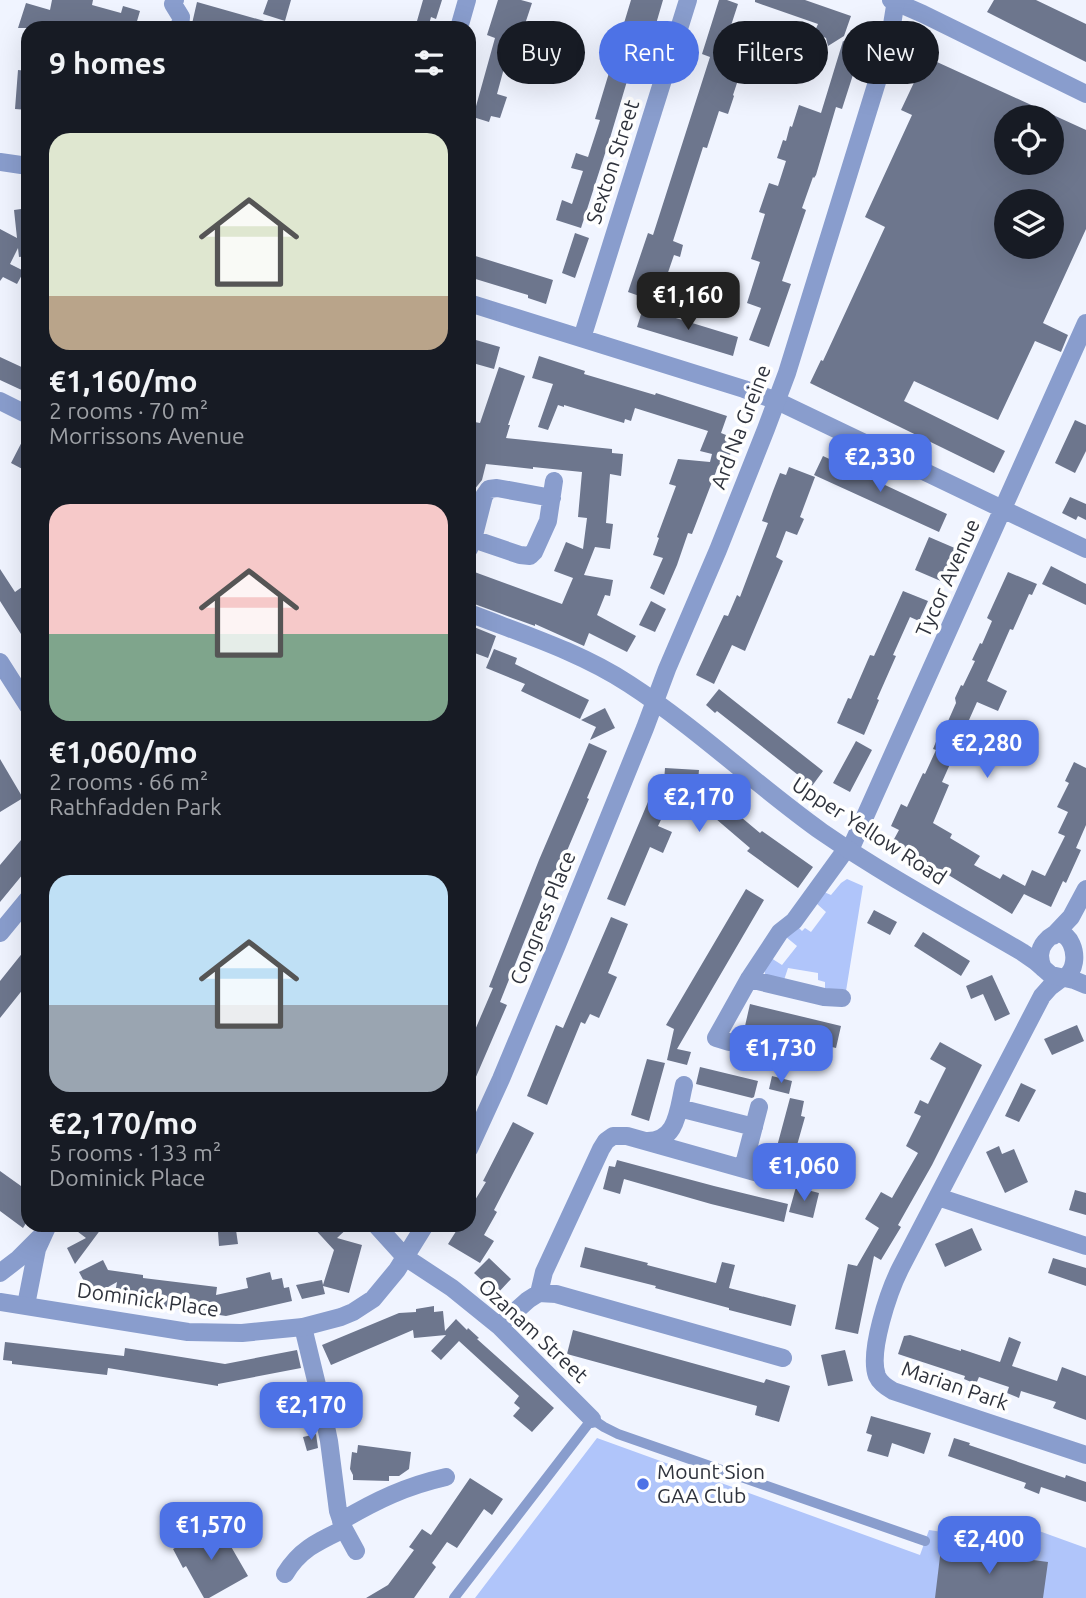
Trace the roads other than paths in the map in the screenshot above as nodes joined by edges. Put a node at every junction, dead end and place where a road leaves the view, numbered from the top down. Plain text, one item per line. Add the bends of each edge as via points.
1 (467, 0) edge
2 (688, 0) edge
3 (170, 1) edge
4 (895, 1) edge
5 (181, 21) edge
6 (461, 21) edge
7 (1086, 94) edge
8 (0, 162) edge
9 (21, 165) edge
10 (476, 305) edge
11 (1086, 323) edge
12 (582, 338) junction
13 (0, 401) edge
14 (777, 401) junction
15 (21, 412) edge
16 (1003, 508) junction
17 (476, 526) edge
18 (476, 545) edge
19 (1086, 549) edge
20 (476, 616) edge
21 (0, 662) edge
22 (21, 695) edge
23 (655, 702) junction
24 (849, 849) junction
25 (1085, 892) edge
26 (21, 908) edge
27 (0, 933) edge
28 (995, 937) junction
29 (1049, 938) junction
30 (1083, 958) edge
31 (1044, 969) junction
32 (1064, 978) junction
33 (749, 979) junction
34 (1086, 985) edge
35 (1042, 996) junction
36 (842, 998) dead end
37 (729, 1042) dead end
38 (684, 1085) dead end
39 (759, 1107) dead end
40 (678, 1108) junction
41 (754, 1127) junction
42 (476, 1135) edge
43 (639, 1139) junction
44 (743, 1168) junction
45 (776, 1178) dead end
46 (938, 1197) junction
47 (43, 1232) edge
48 (44, 1232) edge
49 (382, 1232) edge
50 (421, 1232) edge
51 (1086, 1246) edge
52 (405, 1257) junction
53 (0, 1273) edge
54 (539, 1293) junction
55 (0, 1302) edge
56 (26, 1305) junction
57 (499, 1326) junction
58 (303, 1327) junction
59 (783, 1358) dead end
60 (592, 1419) junction
61 (1086, 1455) edge
62 (446, 1477) dead end
63 (343, 1525) junction
64 (925, 1541) dead end
65 (356, 1551) dead end
66 (285, 1574) dead end
67 (454, 1598) edge

1 - 6 street
2 - 12 street, Sexton Street
3 - 5 street
4 - 7 street
4 - 14 street, Ard Na Greine via 881,69
8 - 9 street
10 - 12 street
11 - 16 street, Tycor Avenue
12 - 14 street
13 - 15 street
14 - 16 street
14 - 23 street, Ard Na Greine
16 - 19 street
16 - 24 street, Tycor Avenue
17 - 18 street via 489,489 553,490 546,525 530,556
20 - 23 street, Upper Yellow Road via 586,659
21 - 22 street
23 - 24 street, Upper Yellow Road via 774,797
23 - 42 street, Congress Place
24 - 28 street, Upper Yellow Road
24 - 33 street, Tycor Avenue via 794,921 780,932
25 - 29 street via 1071,917
25 - 30 street via 1079,920
26 - 27 street
28 - 29 street, Upper Yellow Road via 1019,944
28 - 31 street, Upper Yellow Road
29 - 30 street via 1069,935 1077,941
29 - 31 street via 1039,957
30 - 32 street via 1076,972
31 - 32 street
31 - 35 street, Marian Park
32 - 34 street
32 - 35 street, Marian Park
33 - 36 street
33 - 37 street, Tycor Avenue via 716,1038
35 - 46 street, Marian Park
38 - 40 street
39 - 41 street
40 - 41 street
40 - 43 street via 664,1138
41 - 44 street
43 - 44 street
43 - 54 street via 616,1135 603,1145 544,1272
44 - 45 street
46 - 51 street
46 - 61 street, Marian Park via 888,1298 876,1350 878,1377 893,1391
47 - 53 street
48 - 56 street
49 - 52 street, Ozanam Street
50 - 52 street
52 - 57 street, Ozanam Street
52 - 58 street, Dominick Place via 382,1290 363,1306
54 - 57 street
54 - 59 street
55 - 56 street, Dominick Place
56 - 58 street, Dominick Place via 188,1332
57 - 60 street, Ozanam Street
58 - 63 street
60 - 64 lane via 618,1433
60 - 67 lane
62 - 63 street via 392,1493
63 - 65 street
63 - 66 street via 302,1552

